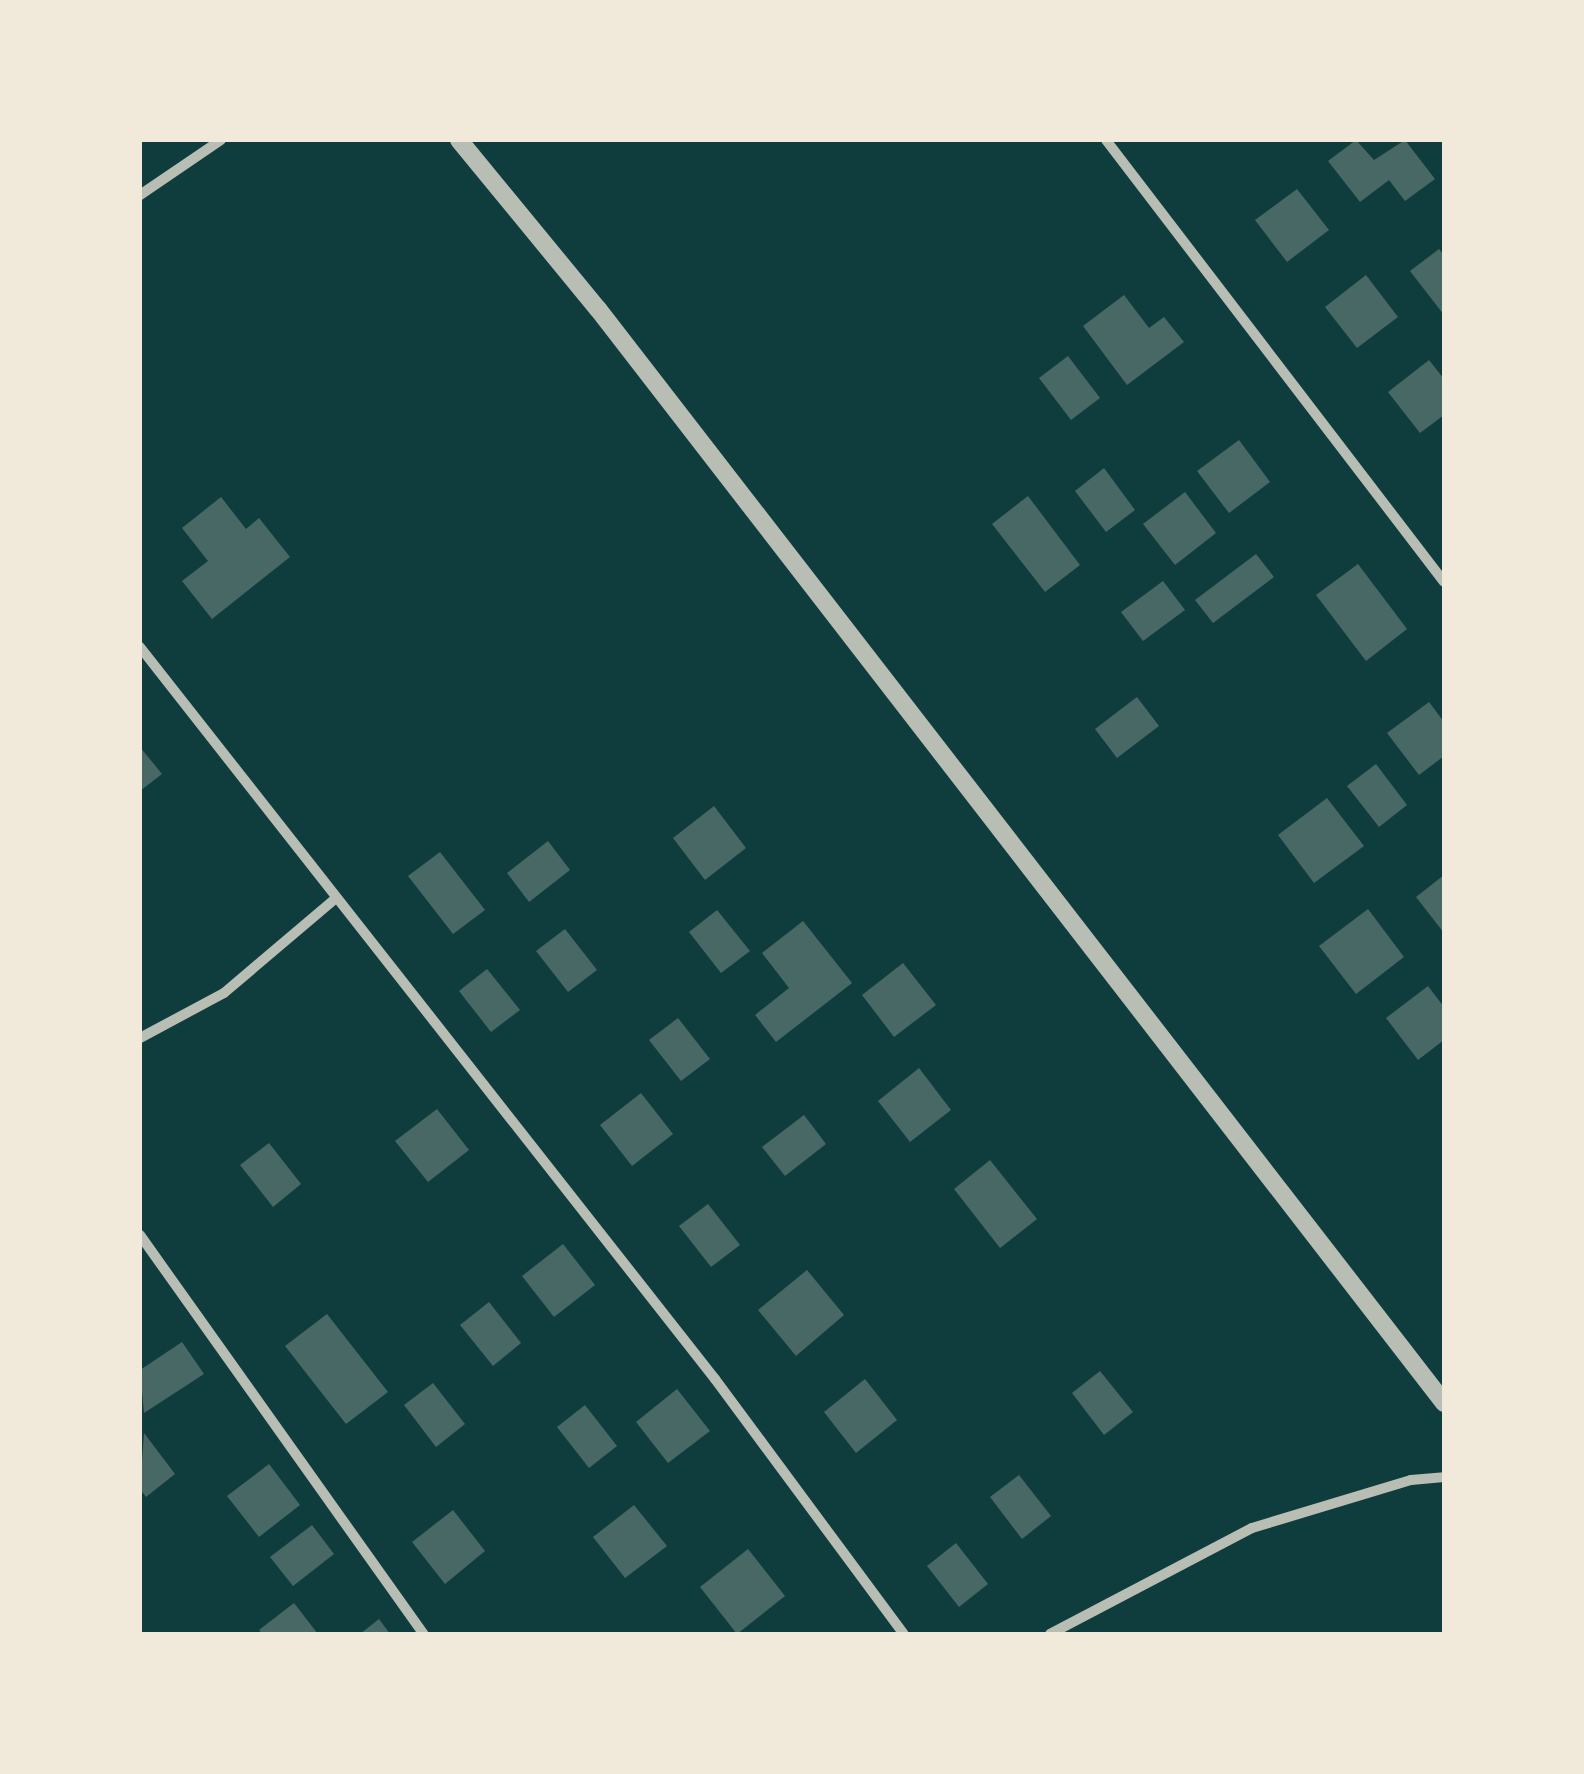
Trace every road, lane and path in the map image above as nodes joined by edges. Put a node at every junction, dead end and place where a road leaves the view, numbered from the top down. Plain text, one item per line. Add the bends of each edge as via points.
1 (221, 140) edge
2 (460, 140) edge
3 (1106, 140) edge
4 (140, 196) edge
5 (1444, 582) edge
6 (140, 648) edge
7 (335, 898) junction
8 (140, 1038) edge
9 (140, 1234) edge
10 (1444, 1403) edge
11 (1444, 1477) edge
12 (424, 1634) edge
13 (904, 1634) edge
14 (1050, 1634) edge

1 - 4 street
2 - 10 street
3 - 5 street
6 - 7 street
7 - 8 street via 224,993
7 - 13 street via 715,1380
9 - 12 street
11 - 14 street via 1411,1480 1252,1528

